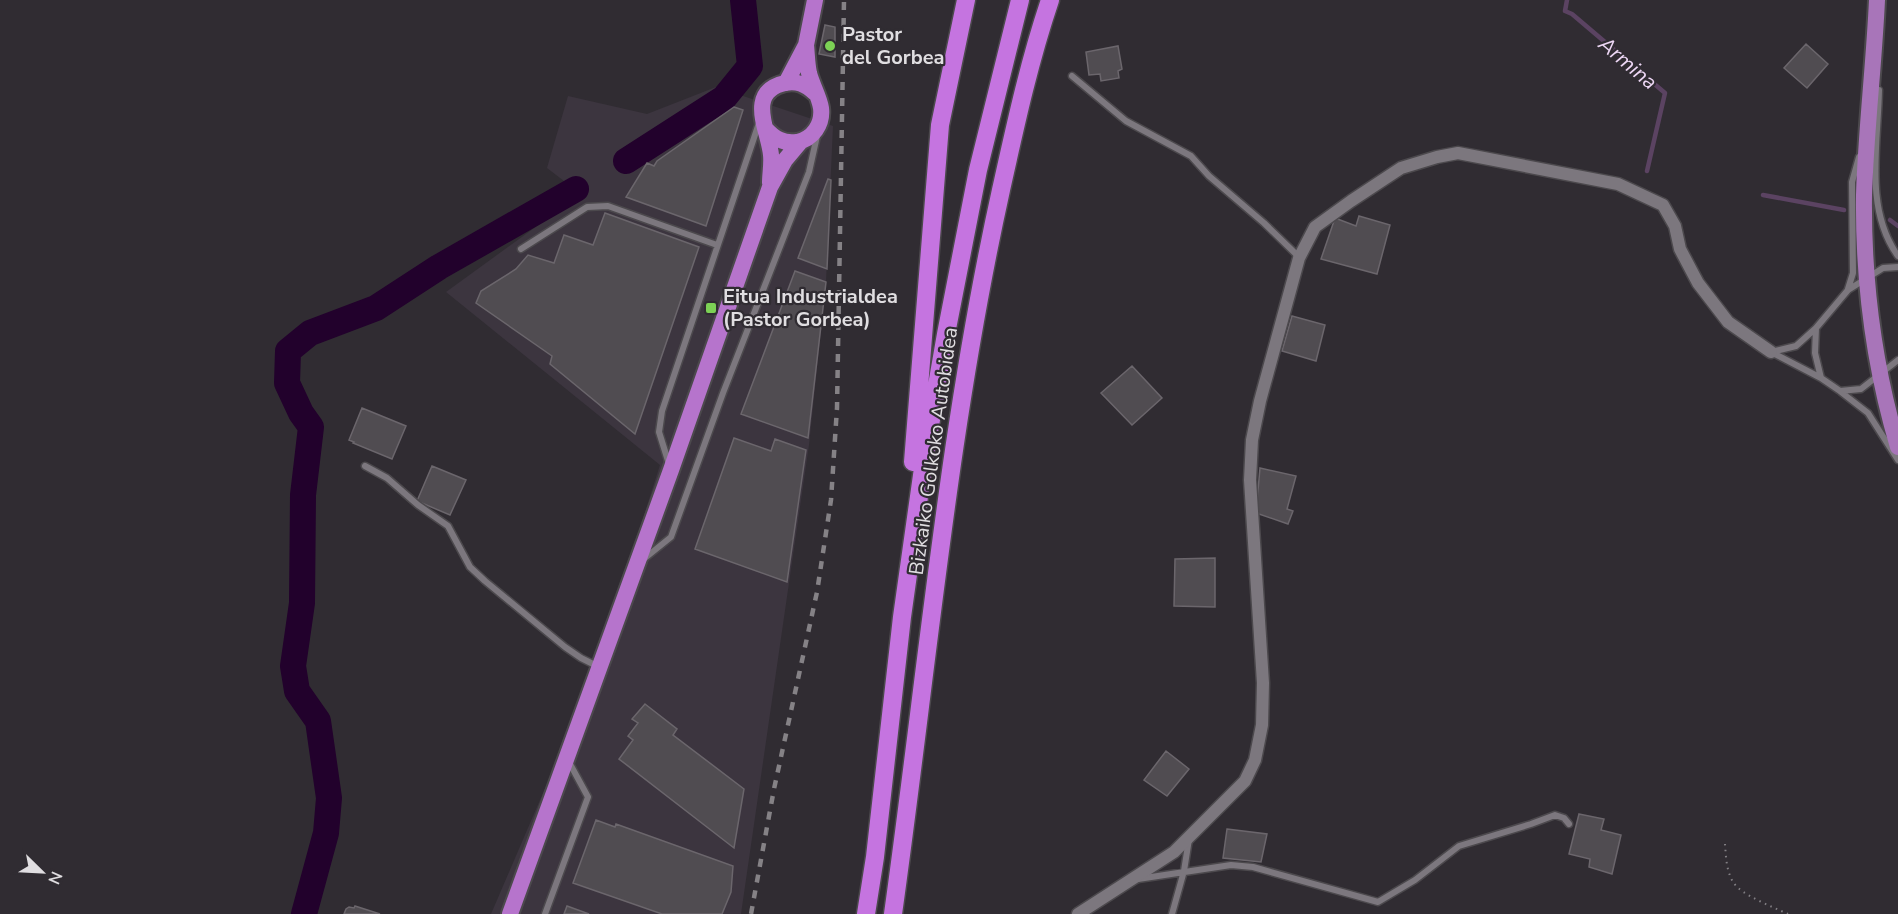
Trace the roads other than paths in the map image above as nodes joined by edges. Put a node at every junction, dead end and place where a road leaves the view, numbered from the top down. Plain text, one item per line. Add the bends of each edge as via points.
1 (815, 0) edge
2 (966, 0) edge
3 (1020, 0) edge
4 (1050, 0) edge
5 (1877, 0) edge
6 (806, 45) junction
7 (1874, 62) junction
8 (1072, 76) dead end
9 (786, 83) junction
10 (815, 93) junction
11 (763, 122) junction
12 (819, 125) junction
13 (1867, 130) junction
14 (801, 141) junction
15 (770, 187) junction
16 (717, 245) junction
17 (521, 249) dead end
18 (1898, 256) edge
19 (1299, 258) junction
20 (1898, 267) edge
21 (1867, 277) junction
22 (1848, 290) junction
23 (1816, 328) junction
24 (1770, 352) junction
25 (1898, 360) edge
26 (1880, 374) junction
27 (1821, 378) junction
28 (1840, 391) junction
29 (1898, 447) edge
30 (1898, 460) edge
31 (365, 466) dead end
32 (671, 470) junction
33 (637, 564) junction
34 (902, 617) junction
35 (600, 667) junction
36 (567, 759) junction
37 (1569, 824) dead end
38 (1190, 836) junction
39 (1184, 871) junction
40 (1132, 880) junction
41 (510, 914) edge
42 (545, 914) edge
43 (866, 914) edge
44 (893, 914) edge
45 (1078, 914) edge
46 (1172, 914) edge

1 - 6 highway
2 - 34 highway via 940,125
3 - 34 highway, Bizkaiko Golkoko Autobidea via 978,170 946,334
4 - 44 highway, Bizkaiko Golkoko Autobidea via 1004,178 963,388
5 - 7 main road
6 - 9 highway
6 - 10 highway
7 - 13 main road
7 - 18 lane via 1879,91 1877,206 1889,244
8 - 19 lane via 1126,121 1191,156
9 - 10 highway via 802,84
9 - 11 highway via 765,98 761,107
10 - 12 highway via 821,108
11 - 14 highway via 780,141
11 - 15 highway via 771,154
11 - 16 lane
12 - 14 highway
12 - 33 lane via 808,172 671,537
13 - 21 main road
13 - 22 lane via 1852,182 1853,273
14 - 15 highway
15 - 32 highway
16 - 17 lane via 608,206 587,207
16 - 32 lane via 662,411 659,432
19 - 24 street via 1315,227 1401,168 1437,157 1458,153 1618,184 1663,205 1676,226 1680,249 1698,284 1728,322
19 - 38 street via 1252,440 1250,480 1263,683 1262,725 1255,760 1245,781
20 - 21 lane via 1882,268
21 - 22 lane
21 - 26 main road
22 - 23 lane
23 - 24 lane via 1796,346
23 - 27 lane via 1815,353
24 - 27 lane
25 - 26 lane
26 - 28 lane via 1861,389
26 - 29 main road
27 - 28 lane
28 - 30 lane via 1868,413
31 - 35 lane via 387,478 448,526 470,567 485,581 566,647
32 - 33 highway
33 - 35 highway
34 - 43 highway, Bizkaiko Golkoko Autobidea
35 - 36 highway
36 - 41 highway
36 - 42 lane via 588,797
37 - 39 lane via 1555,814 1459,846 1378,902 1253,867 1231,865
38 - 39 lane
38 - 40 street via 1174,852
39 - 40 lane
39 - 46 lane
40 - 45 street

